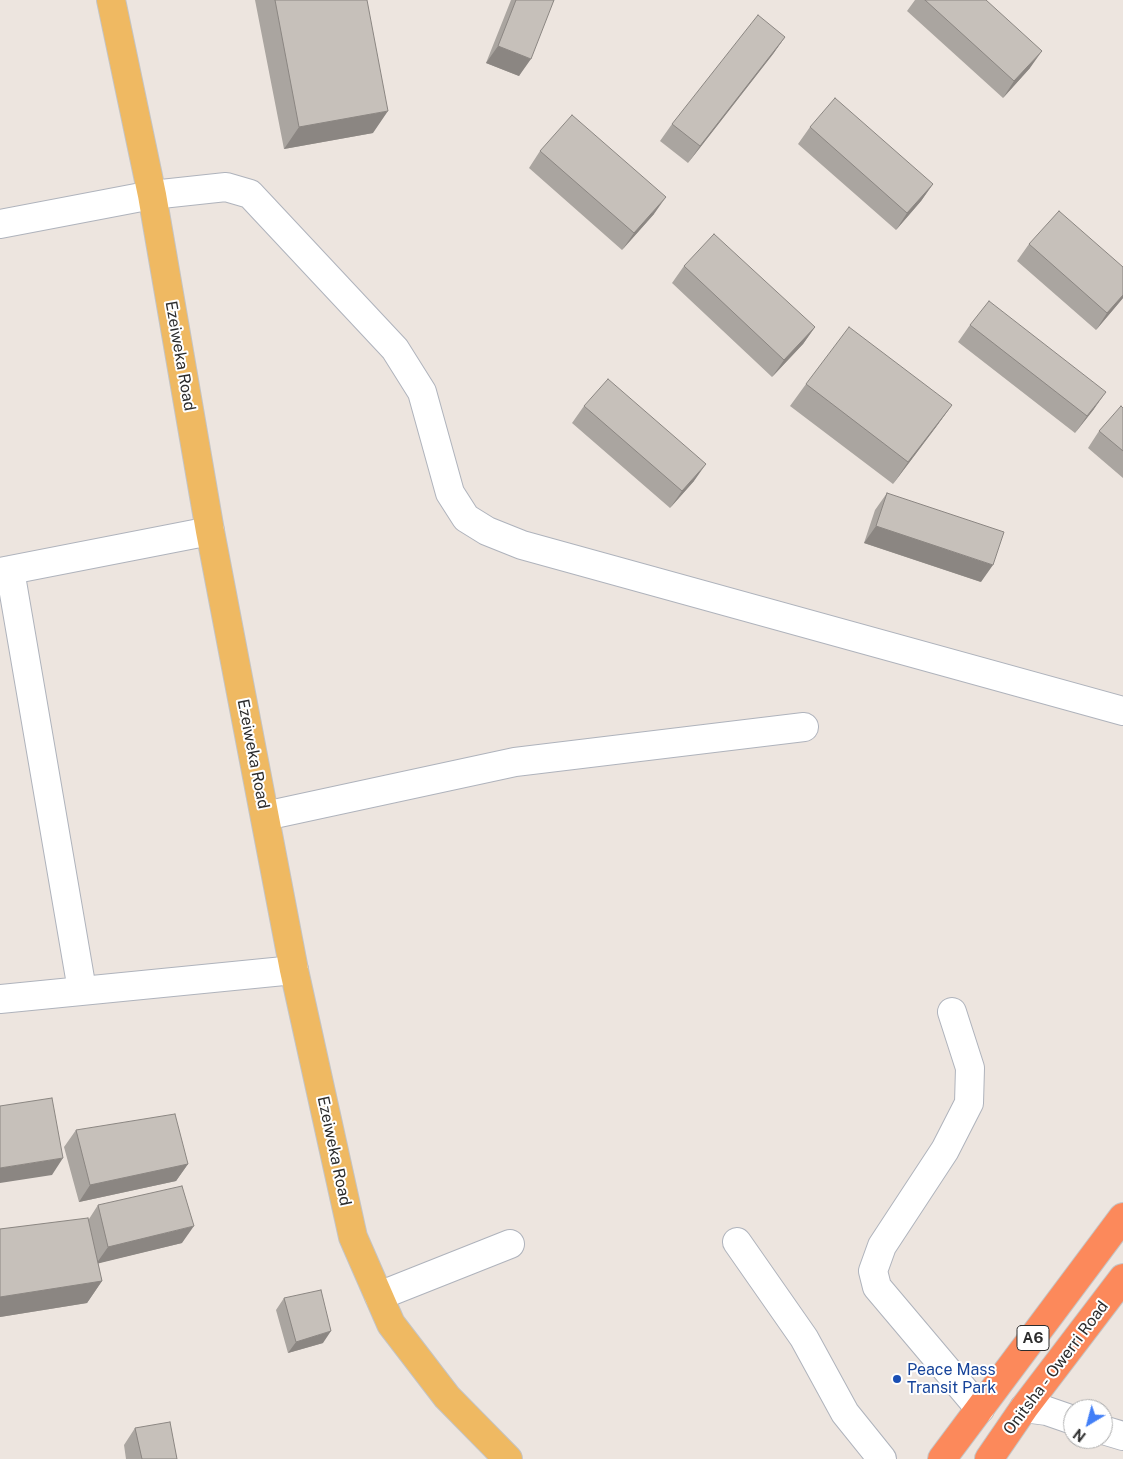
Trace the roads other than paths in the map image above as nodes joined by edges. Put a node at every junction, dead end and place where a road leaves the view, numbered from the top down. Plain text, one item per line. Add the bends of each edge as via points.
1 (111, 0) edge
2 (152, 195) junction
3 (0, 224) edge
4 (210, 531) junction
5 (5, 571) edge
6 (1123, 710) edge
7 (804, 727) dead end
8 (265, 816) junction
9 (294, 970) junction
10 (82, 990) junction
11 (0, 998) edge
12 (952, 1012) dead end
13 (1123, 1217) edge
14 (737, 1242) dead end
15 (510, 1244) dead end
16 (1123, 1278) edge
17 (379, 1296) junction
18 (1024, 1408) junction
19 (980, 1409) junction
20 (1063, 1417) edge
21 (508, 1459) edge
22 (882, 1459) edge
23 (942, 1459) edge
24 (989, 1459) edge

1 - 2 main road, Ezeiweka Road
2 - 3 street
2 - 4 main road, Ezeiweka Road
2 - 6 street via 226,187 250,194 395,348 422,392 450,493 466,518 487,531 522,545
4 - 5 street
4 - 8 main road, Ezeiweka Road
5 - 10 street
7 - 8 street via 515,762
8 - 9 main road, Ezeiweka Road
9 - 10 street
9 - 17 main road, Ezeiweka Road via 353,1237
10 - 11 street
12 - 19 street via 970,1068 969,1103 945,1150 882,1246 873,1271 878,1286
13 - 19 highway, A6
14 - 22 street via 804,1338 846,1413
15 - 17 street
16 - 18 highway, Onitsha - Owerri Road / A6
17 - 21 main road, Ezeiweka Road via 391,1324 446,1397
18 - 20 street
18 - 24 highway, Onitsha - Owerri Road / A6
19 - 23 highway, A6

